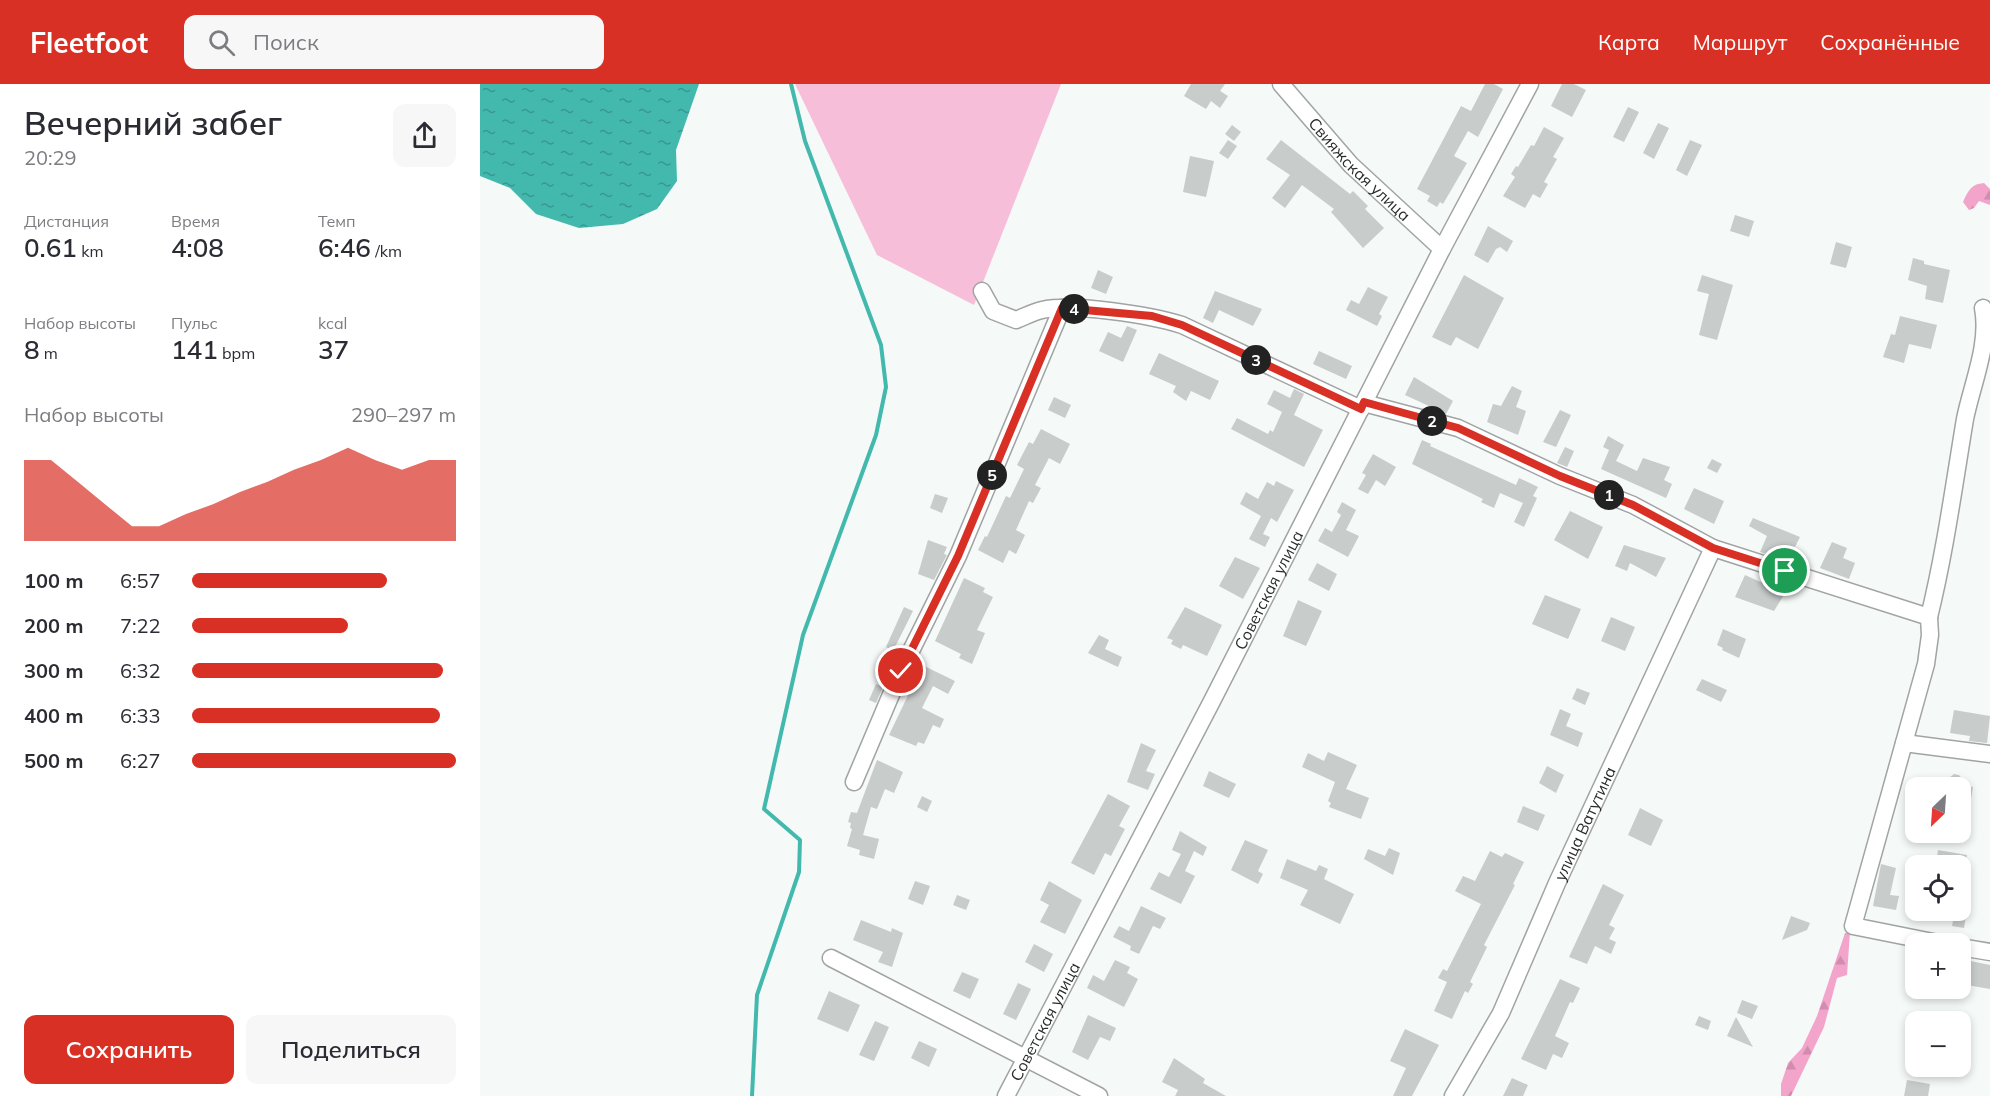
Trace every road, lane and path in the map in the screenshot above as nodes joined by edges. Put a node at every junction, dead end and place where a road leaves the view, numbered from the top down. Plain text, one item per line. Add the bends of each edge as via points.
1 (1281, 84) edge
2 (1530, 84) edge
3 (1442, 249) junction
4 (982, 291) dead end
5 (1062, 308) junction
6 (1983, 308) dead end
7 (1362, 406) junction
8 (1713, 548) junction
9 (1929, 617) junction
10 (1904, 743) junction
11 (1990, 754) edge
12 (854, 782) dead end
13 (1905, 936) edge
14 (1971, 949) edge
15 (1990, 952) edge
16 (831, 958) dead end
17 (1025, 1058) junction
18 (1006, 1096) edge
19 (1099, 1096) edge
20 (1453, 1096) edge

1 - 3 street, Свияжская улица via 1351,165
2 - 3 street, Советская улица
3 - 7 street, Советская улица
4 - 5 street via 993,311 1016,320 1042,310
5 - 7 street via 1152,316 1182,325
5 - 12 street via 958,556 901,671
6 - 9 street via 1986,332 1965,420
7 - 8 street via 1458,428 1633,505
7 - 17 street, Советская улица
8 - 9 street
8 - 20 street, улица Ватутина via 1501,1013
9 - 10 street via 1930,651
10 - 11 street
10 - 13 street via 1853,926
14 - 15 street
16 - 17 street
17 - 18 street, Советская улица
17 - 19 street

